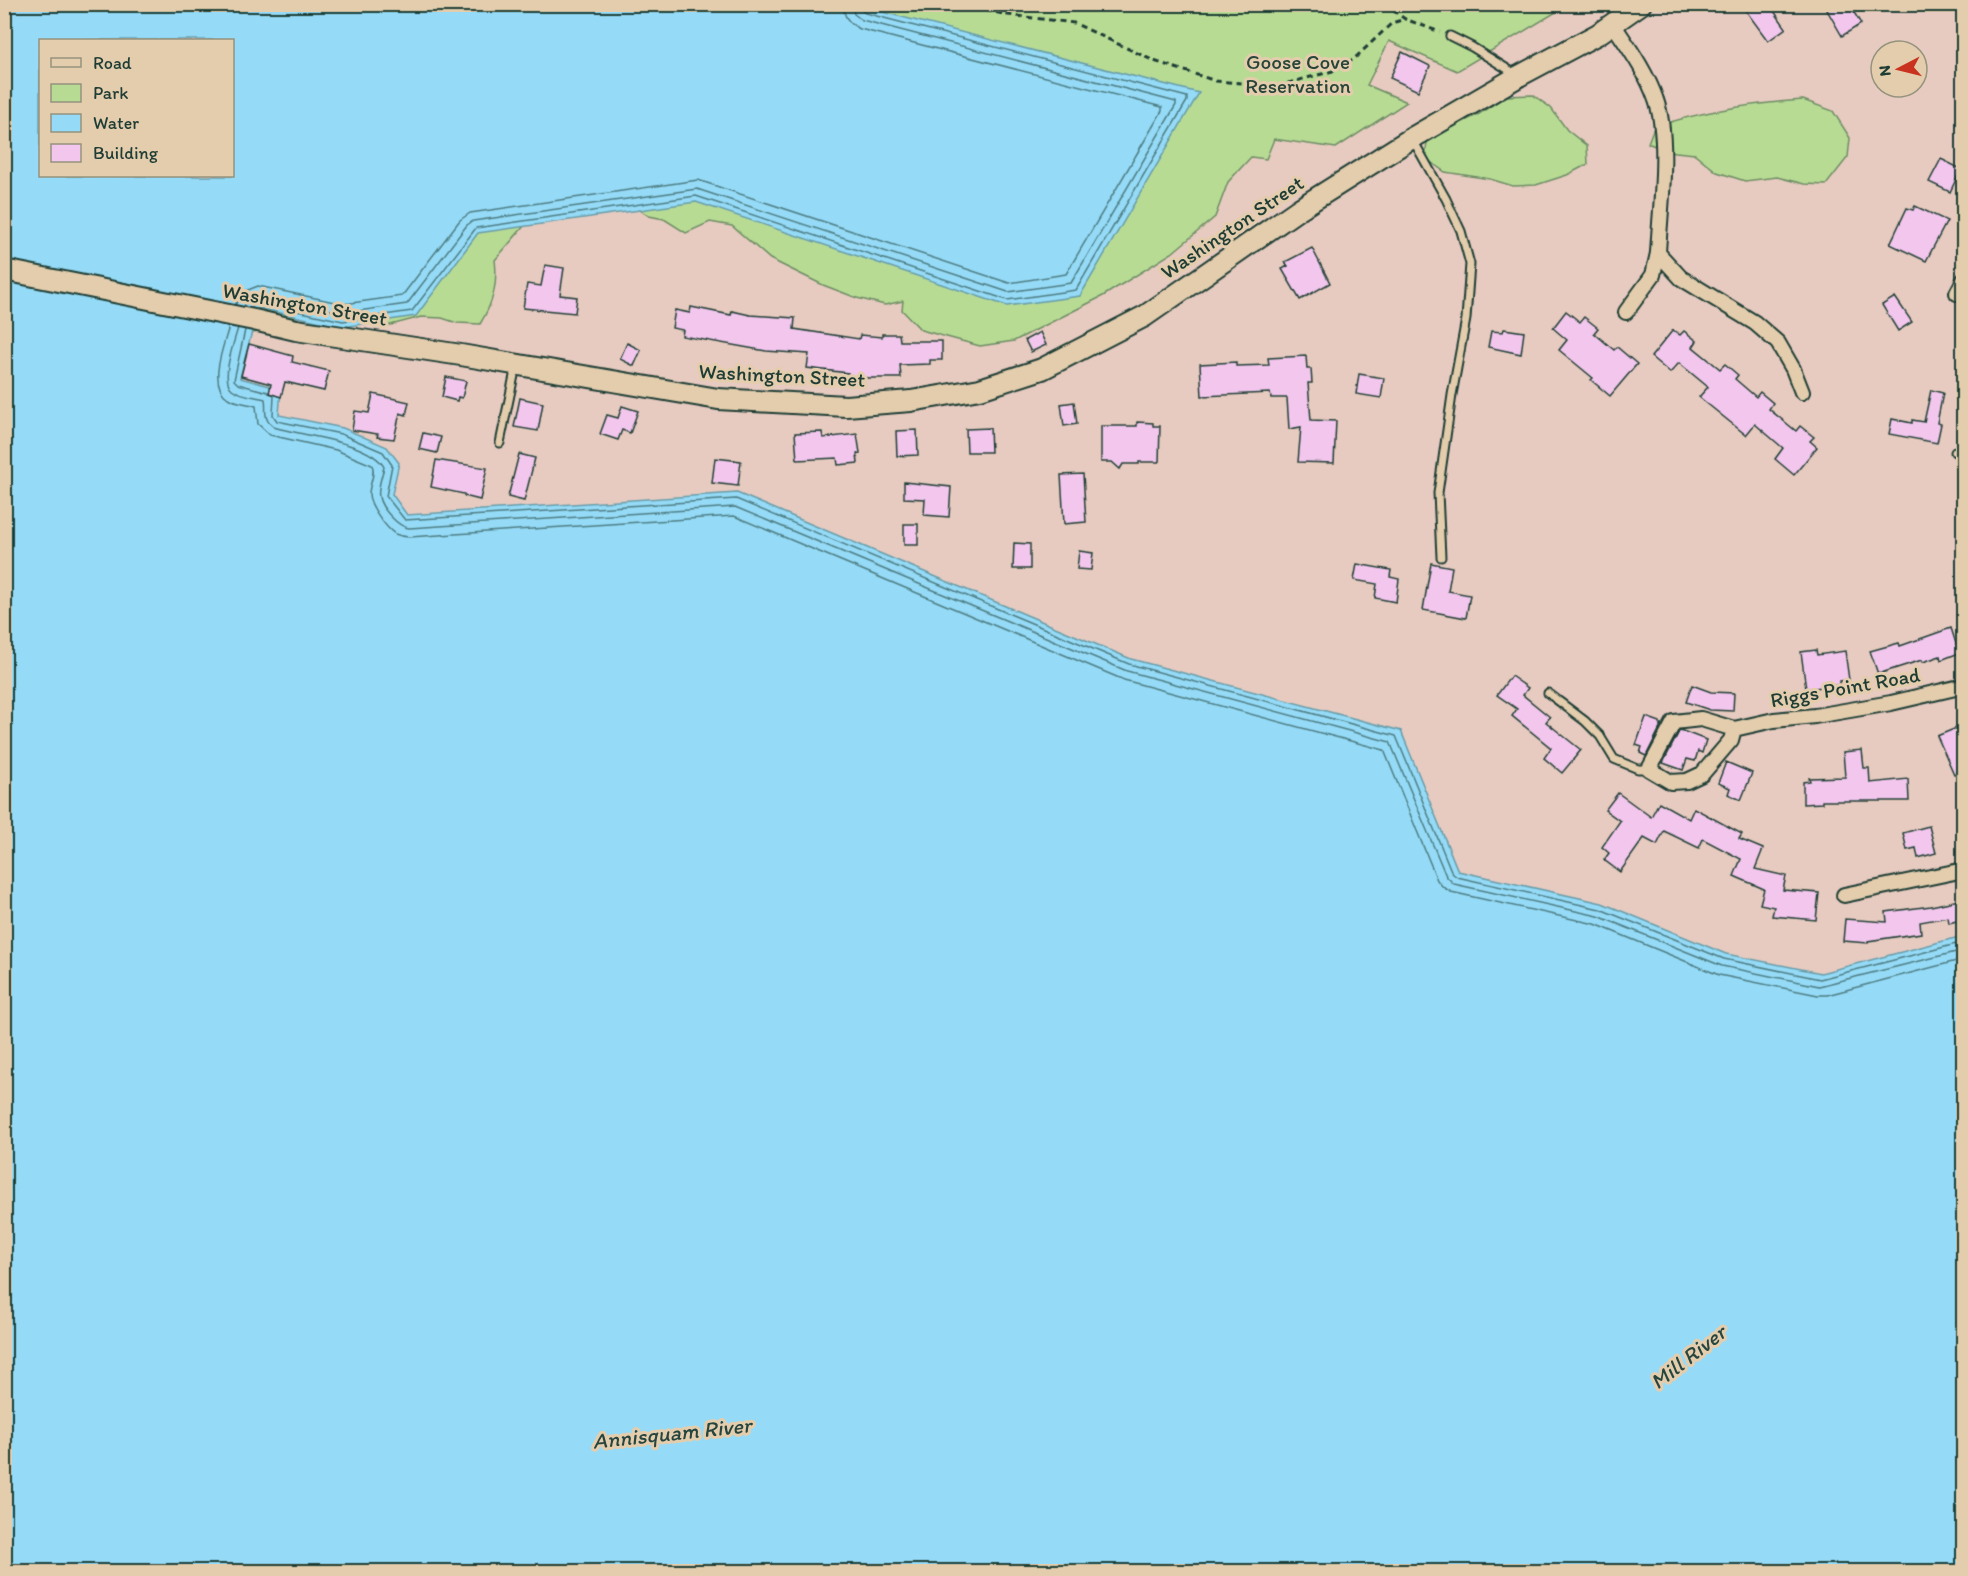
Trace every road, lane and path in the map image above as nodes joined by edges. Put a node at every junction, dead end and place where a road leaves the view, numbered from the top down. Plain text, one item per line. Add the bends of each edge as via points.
1 (955, 4) edge
2 (1384, 4) edge
3 (1641, 4) edge
4 (1405, 19) junction
5 (1613, 24) junction
6 (1450, 36) joint
7 (1519, 76) junction
8 (1412, 138) junction
9 (1658, 253) junction
10 (4, 270) edge
11 (1964, 280) edge
12 (1957, 294) dead end
13 (1626, 312) dead end
14 (517, 364) junction
15 (1802, 392) dead end
16 (500, 443) dead end
17 (1955, 452) dead end
18 (1964, 453) edge
19 (1441, 558) dead end
20 (1964, 686) edge
21 (1548, 693) dead end
22 (1734, 729) junction
23 (1649, 769) junction
24 (1964, 870) edge
25 (1844, 896) dead end

1 - 4 path via 1074,23 1154,61 1206,78 1277,86 1333,71 1354,60 1392,23
2 - 4 path
3 - 5 main road, Washington Street
4 - 6 path
5 - 7 main road, Washington Street
5 - 9 street via 1656,101 1662,131
6 - 7 lane
7 - 8 main road, Washington Street
8 - 14 main road, Washington Street via 1299,209 1144,316 1042,369 980,389 912,401 834,406 718,399
8 - 19 lane via 1456,220 1470,264 1466,319 1438,493
9 - 13 street via 1653,275
9 - 15 street via 1682,278 1755,323 1778,343
10 - 14 main road, Washington Street via 296,330
11 - 12 street
14 - 16 lane
17 - 18 lane
20 - 22 street, Riggs Point Road via 1891,703
21 - 23 lane via 1600,736 1614,759 1638,769
22 - 23 street via 1731,740 1702,774 1687,782 1671,782
22 - 23 street, Riggs Point Road via 1701,719 1674,722
24 - 25 street

